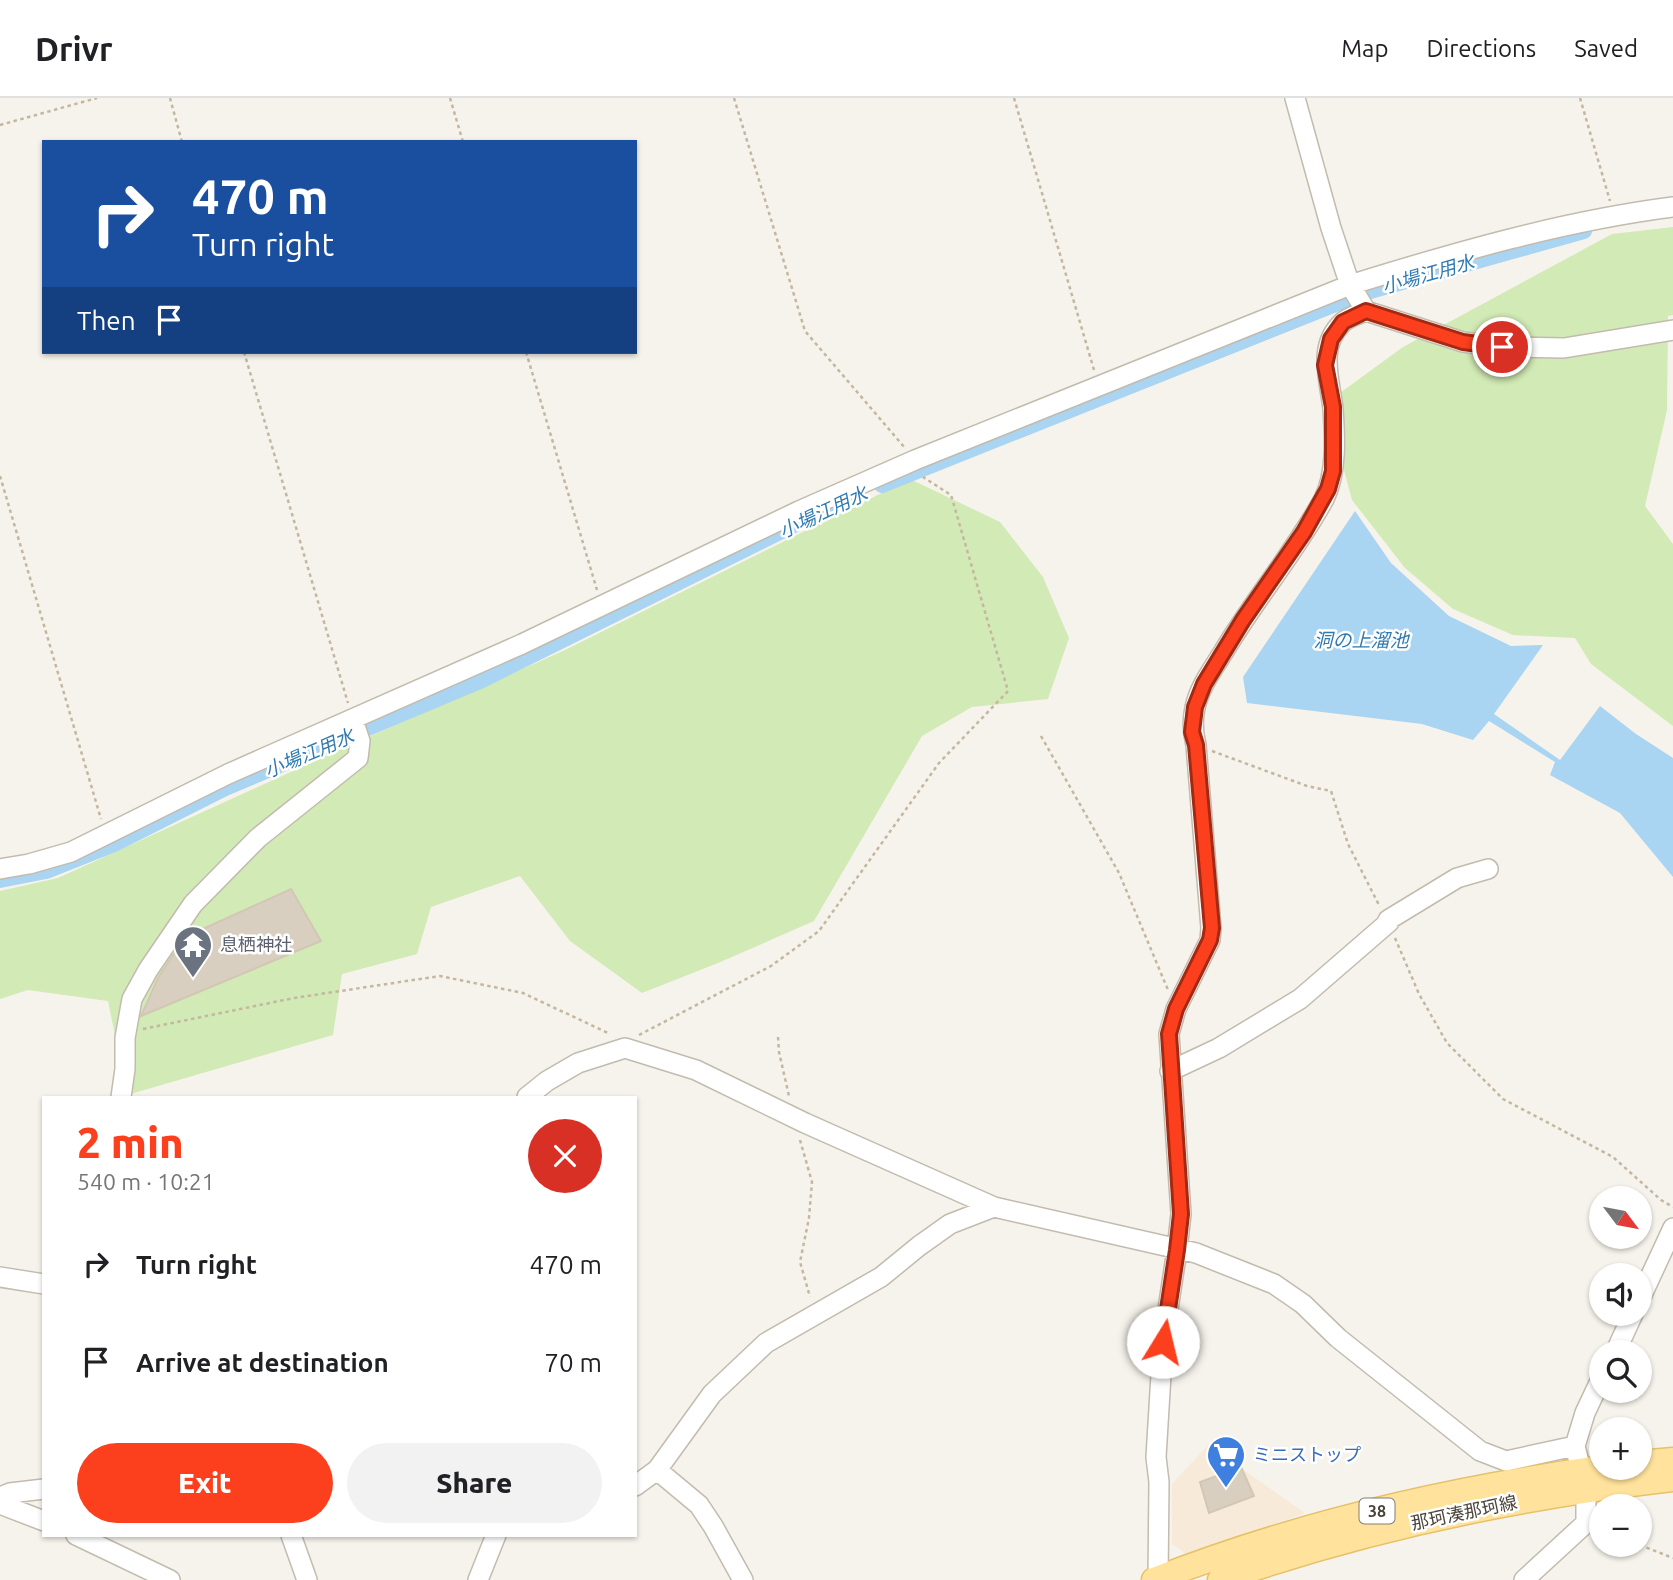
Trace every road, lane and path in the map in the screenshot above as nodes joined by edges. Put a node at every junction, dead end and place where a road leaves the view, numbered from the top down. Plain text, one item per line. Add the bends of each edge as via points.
1 (97, 98) edge
2 (170, 98) edge
3 (450, 98) edge
4 (734, 98) edge
5 (1014, 98) edge
6 (1295, 98) edge
7 (1580, 98) edge
8 (0, 125) edge
9 (182, 140) edge
10 (462, 140) edge
11 (1673, 206) edge
12 (1614, 214) junction
13 (1357, 296) junction
14 (1673, 330) edge
15 (245, 354) edge
16 (527, 354) edge
17 (1098, 386) junction
18 (918, 468) junction
19 (0, 476) edge
20 (602, 607) junction
21 (356, 730) junction
22 (1041, 736) dead end
23 (1196, 745) junction
24 (106, 836) junction
25 (0, 869) edge
26 (1488, 869) dead end
27 (1388, 920) junction
28 (1176, 1009) junction
29 (127, 1032) junction
30 (778, 1037) dead end
31 (626, 1045) junction
32 (1170, 1071) junction
33 (121, 1096) edge
34 (528, 1096) edge
35 (794, 1118) junction
36 (994, 1207) junction
37 (1673, 1207) edge
38 (1673, 1228) edge
39 (1177, 1250) junction
40 (1652, 1273) edge
41 (0, 1277) edge
42 (42, 1284) edge
43 (815, 1314) junction
44 (1590, 1403) edge
45 (1575, 1446) junction
46 (1673, 1460) edge
47 (1652, 1462) edge
48 (657, 1470) junction
49 (1589, 1477) edge
50 (1652, 1478) edge
51 (1673, 1479) edge
52 (637, 1485) edge
53 (42, 1489) edge
54 (0, 1497) edge
55 (0, 1504) edge
56 (42, 1520) edge
57 (80, 1537) edge
58 (292, 1537) edge
59 (495, 1537) edge
60 (1652, 1550) edge
61 (1673, 1558) edge
62 (1157, 1579) edge
63 (170, 1580) edge
64 (307, 1580) edge
65 (478, 1580) edge
66 (743, 1580) edge
67 (1220, 1580) edge
68 (1524, 1580) edge

1 - 8 path
2 - 9 path
3 - 10 path
4 - 18 path via 805,331
5 - 17 path
6 - 13 street via 1331,228
7 - 12 path
11 - 12 street
12 - 13 street via 1424,262
13 - 14 street via 1463,342 1502,347 1564,348
13 - 17 street
13 - 23 street via 1331,339 1325,365 1333,407 1333,471 1328,489 1204,684 1195,707 1192,732
15 - 21 path
16 - 20 path
17 - 18 street
18 - 20 street via 799,511
18 - 31 path via 951,495 1008,691 939,764 819,931 771,966
19 - 24 path
20 - 21 street
21 - 24 street via 228,774
21 - 29 street via 358,758 258,838 193,904 137,989
22 - 28 path via 1119,873
23 - 27 path via 1331,791 1348,844
23 - 28 street via 1212,928
24 - 25 street via 71,852
26 - 27 street via 1457,878
27 - 32 street via 1300,999 1219,1048
27 - 37 path via 1419,994 1447,1043 1503,1099 1613,1157
28 - 32 street via 1169,1034
29 - 31 path via 294,998 440,976 523,993
29 - 33 street
30 - 35 path
31 - 34 street via 578,1063
31 - 35 street via 696,1070
32 - 39 street via 1181,1214
35 - 36 street
35 - 43 path via 812,1182 800,1262
36 - 39 street
36 - 43 street via 950,1224 881,1277
38 - 40 street
39 - 45 street via 1274,1284 1480,1451 1506,1461
39 - 62 street via 1163,1342 1156,1445
41 - 42 street
43 - 48 street via 766,1343 712,1394
44 - 45 street
45 - 49 street
46 - 47 main road
48 - 52 street
48 - 66 street via 699,1505
49 - 62 main road, 那珂湊那珂線 / 38 via 1423,1499 1239,1549
49 - 67 main road, 那珂湊那珂線 / 38 via 1346,1539
49 - 68 street via 1586,1523
50 - 51 main road, 那珂湊那珂線 / 38
53 - 54 street
55 - 56 street
57 - 63 street
58 - 64 street
59 - 65 street
60 - 61 path

